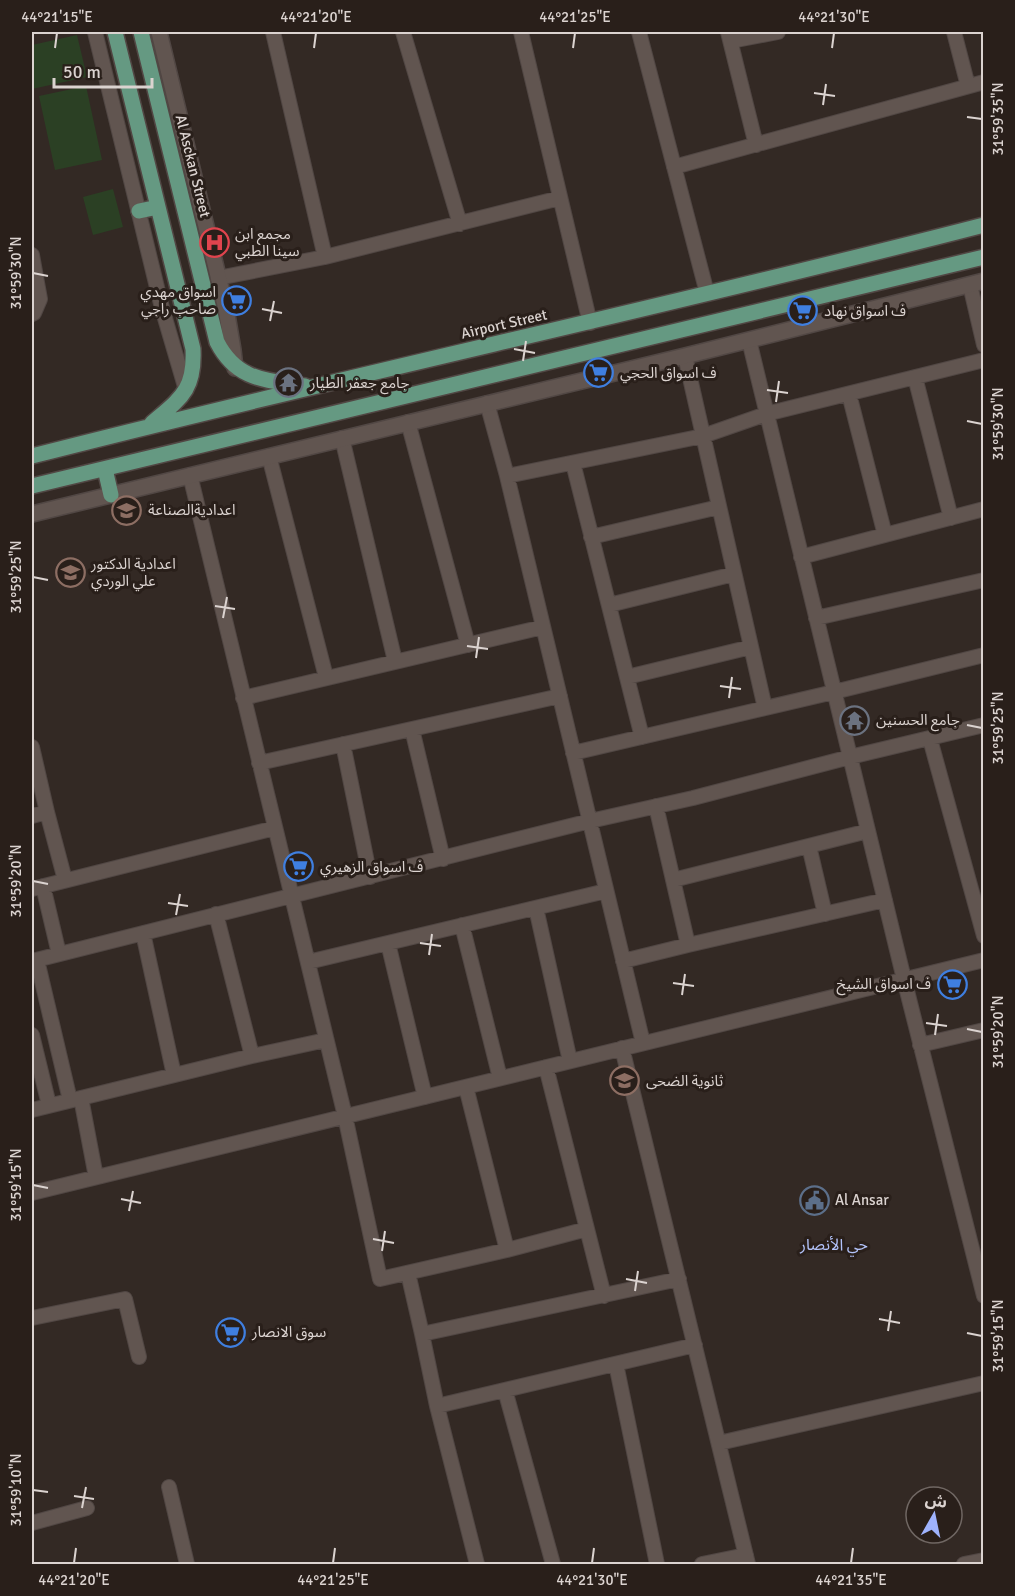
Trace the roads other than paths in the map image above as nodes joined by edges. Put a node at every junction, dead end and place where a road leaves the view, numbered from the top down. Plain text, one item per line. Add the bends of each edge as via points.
1 (95, 32) edge
2 (114, 32) edge
3 (141, 32) edge
4 (159, 32) edge
5 (273, 32) edge
6 (403, 32) edge
7 (520, 32) edge
8 (639, 32) edge
9 (778, 32) edge
10 (954, 32) edge
11 (730, 36) edge
12 (984, 82) edge
13 (969, 86) junction
14 (756, 145) junction
15 (674, 167) junction
16 (560, 198) junction
17 (158, 207) junction
18 (139, 211) junction
19 (460, 224) junction
20 (983, 226) edge
21 (192, 239) junction
22 (168, 248) junction
23 (32, 255) edge
24 (325, 257) junction
25 (984, 257) edge
26 (200, 273) junction
27 (218, 278) junction
28 (176, 280) junction
29 (977, 283) edge
30 (707, 293) junction
31 (32, 314) edge
32 (590, 323) junction
33 (749, 340) junction
34 (984, 345) edge
35 (685, 356) junction
36 (984, 360) edge
37 (235, 368) junction
38 (915, 377) junction
39 (311, 387) junction
40 (186, 390) junction
41 (849, 394) junction
42 (487, 403) junction
43 (766, 414) junction
44 (408, 422) junction
45 (148, 426) junction
46 (703, 436) junction
47 (342, 438) junction
48 (32, 456) edge
49 (269, 456) junction
50 (573, 463) junction
51 (105, 469) junction
52 (190, 475) junction
53 (507, 476) junction
54 (32, 486) edge
55 (111, 495) junction
56 (719, 507) junction
57 (984, 509) edge
58 (32, 514) edge
59 (951, 518) junction
60 (885, 535) junction
61 (591, 537) junction
62 (801, 557) junction
63 (734, 574) junction
64 (984, 580) edge
65 (609, 605) junction
66 (816, 618) junction
67 (543, 627) junction
68 (468, 645) junction
69 (751, 646) junction
70 (984, 655) edge
71 (395, 661) junction
72 (326, 677) junction
73 (627, 677) junction
74 (834, 692) junction
75 (560, 696) junction
76 (243, 698) junction
77 (765, 708) junction
78 (984, 725) edge
79 (412, 729) junction
80 (642, 737) junction
81 (930, 739) junction
82 (343, 744) junction
83 (32, 747) edge
84 (573, 753) junction
85 (850, 757) junction
86 (259, 763) junction
87 (656, 806) junction
88 (46, 812) junction
89 (32, 816) edge
90 (590, 821) junction
91 (275, 828) junction
92 (868, 831) junction
93 (809, 846) junction
94 (443, 859) junction
95 (370, 877) junction
96 (65, 880) junction
97 (673, 880) junction
98 (37, 887) edge
99 (606, 891) junction
100 (292, 897) junction
101 (885, 900) junction
102 (536, 908) junction
103 (216, 914) junction
104 (825, 914) junction
105 (462, 925) junction
106 (143, 933) junction
107 (984, 936) edge
108 (388, 943) junction
109 (688, 945) junction
110 (59, 954) junction
111 (34, 960) edge
112 (984, 960) edge
113 (623, 961) junction
114 (308, 962) junction
115 (904, 979) junction
116 (984, 1030) edge
117 (32, 1035) edge
118 (326, 1040) junction
119 (643, 1043) junction
120 (920, 1045) junction
121 (622, 1048) junction
122 (252, 1056) junction
123 (570, 1061) junction
124 (546, 1067) junction
125 (174, 1075) junction
126 (500, 1078) junction
127 (466, 1087) junction
128 (425, 1096) junction
129 (75, 1099) junction
130 (49, 1105) junction
131 (32, 1110) edge
132 (345, 1116) junction
133 (96, 1177) junction
134 (32, 1193) edge
135 (587, 1229) junction
136 (507, 1250) junction
137 (408, 1273) junction
138 (679, 1279) junction
139 (604, 1296) junction
140 (984, 1296) edge
141 (32, 1318) edge
142 (422, 1334) junction
143 (695, 1345) junction
144 (139, 1358) dead end
145 (616, 1364) junction
146 (984, 1383) edge
147 (505, 1390) junction
148 (437, 1406) junction
149 (718, 1443) junction
150 (169, 1487) dead end
151 (87, 1508) dead end
152 (32, 1522) edge
153 (747, 1560) edge
154 (984, 1560) edge
155 (187, 1564) edge
156 (477, 1564) edge
157 (553, 1564) edge
158 (657, 1564) edge
159 (702, 1564) edge
160 (964, 1564) edge

1 - 18 street
2 - 17 main road
3 - 21 main road, Al Asckan Street
4 - 27 street
5 - 24 street
6 - 19 street
7 - 16 street
8 - 15 street
9 - 11 street
10 - 13 street
11 - 14 street
12 - 13 street
13 - 14 street
14 - 15 street
15 - 30 street
16 - 19 street
16 - 32 street
17 - 18 main road
17 - 22 main road
18 - 40 street
19 - 24 street
20 - 30 main road, Airport Street
21 - 22 main road via 181,249
21 - 26 main road, Al Asckan Street
22 - 28 main road
23 - 31 street via 40,299
24 - 27 street
25 - 51 main road
26 - 28 main road via 186,271
26 - 37 main road, Al Asckan Street via 217,342
27 - 37 street
28 - 40 main road via 193,349 192,379
29 - 33 street
29 - 34 street
30 - 32 main road, Airport Street
32 - 39 main road, Airport Street
33 - 35 street
33 - 43 street
35 - 42 street
35 - 46 street
36 - 38 street
37 - 39 main road via 258,378
38 - 41 street
38 - 59 street
39 - 45 main road, Airport Street
40 - 45 main road
41 - 43 street
41 - 60 street
42 - 44 street
42 - 53 street
43 - 46 street
43 - 62 street
44 - 47 street
44 - 68 street
45 - 48 main road, Airport Street
46 - 50 street
46 - 56 street
47 - 49 street
47 - 71 street
49 - 52 street
49 - 72 street
50 - 53 street
50 - 61 street
51 - 54 main road
51 - 55 main road
52 - 55 street
52 - 76 street
53 - 67 street
55 - 58 street
56 - 61 street
56 - 63 street
57 - 59 street
59 - 60 street
60 - 62 street
61 - 65 street
62 - 66 street
63 - 65 street
63 - 69 street
64 - 66 street
65 - 73 street
66 - 74 street
67 - 68 street
67 - 75 street
68 - 71 street
69 - 73 street
69 - 77 street
70 - 74 street
71 - 72 street
72 - 76 street
73 - 80 street
74 - 77 street
74 - 85 street
75 - 79 street
75 - 84 street
76 - 86 street
77 - 80 street
78 - 81 street
79 - 82 street
79 - 94 street
80 - 84 street
81 - 85 street
81 - 107 street
82 - 86 street
82 - 95 street
83 - 88 street
84 - 90 street
85 - 87 street
85 - 92 street
86 - 91 street
87 - 90 street
87 - 97 street
88 - 89 street
88 - 96 street
90 - 94 street
90 - 99 street
91 - 96 street
91 - 100 street
92 - 93 street
92 - 101 street
93 - 97 street
93 - 104 street
94 - 95 street
95 - 100 street
96 - 98 street
97 - 109 street
98 - 110 street
99 - 102 street
99 - 113 street
100 - 103 street
100 - 114 street
101 - 104 street
101 - 115 street
102 - 105 street
102 - 123 street
103 - 106 street
103 - 122 street
104 - 109 street
105 - 108 street
105 - 126 street
106 - 110 street
106 - 125 street
108 - 114 street
108 - 128 street
109 - 113 street
110 - 111 street
111 - 129 street
112 - 115 street
113 - 119 street
114 - 118 street
115 - 119 street
115 - 120 street
116 - 120 street
117 - 130 street
118 - 122 street
118 - 132 street
119 - 121 street
120 - 140 street
121 - 123 street
121 - 138 street
122 - 125 street
123 - 124 street
124 - 126 street
124 - 135 street
125 - 129 street
126 - 127 street
127 - 128 street
127 - 136 street
128 - 132 street
129 - 130 street
129 - 133 street
130 - 131 street
132 - 133 street
132 - 137 street via 380,1279
133 - 134 street
135 - 136 street
135 - 139 street
136 - 137 street
137 - 142 street
138 - 139 street
138 - 143 street
139 - 142 street
141 - 144 street via 125,1299
142 - 148 street
143 - 145 street
143 - 149 street
145 - 147 street
145 - 158 street
146 - 149 street
147 - 148 street
147 - 157 street
148 - 156 street
149 - 153 street
150 - 155 street
151 - 152 street
153 - 159 street
154 - 160 street

